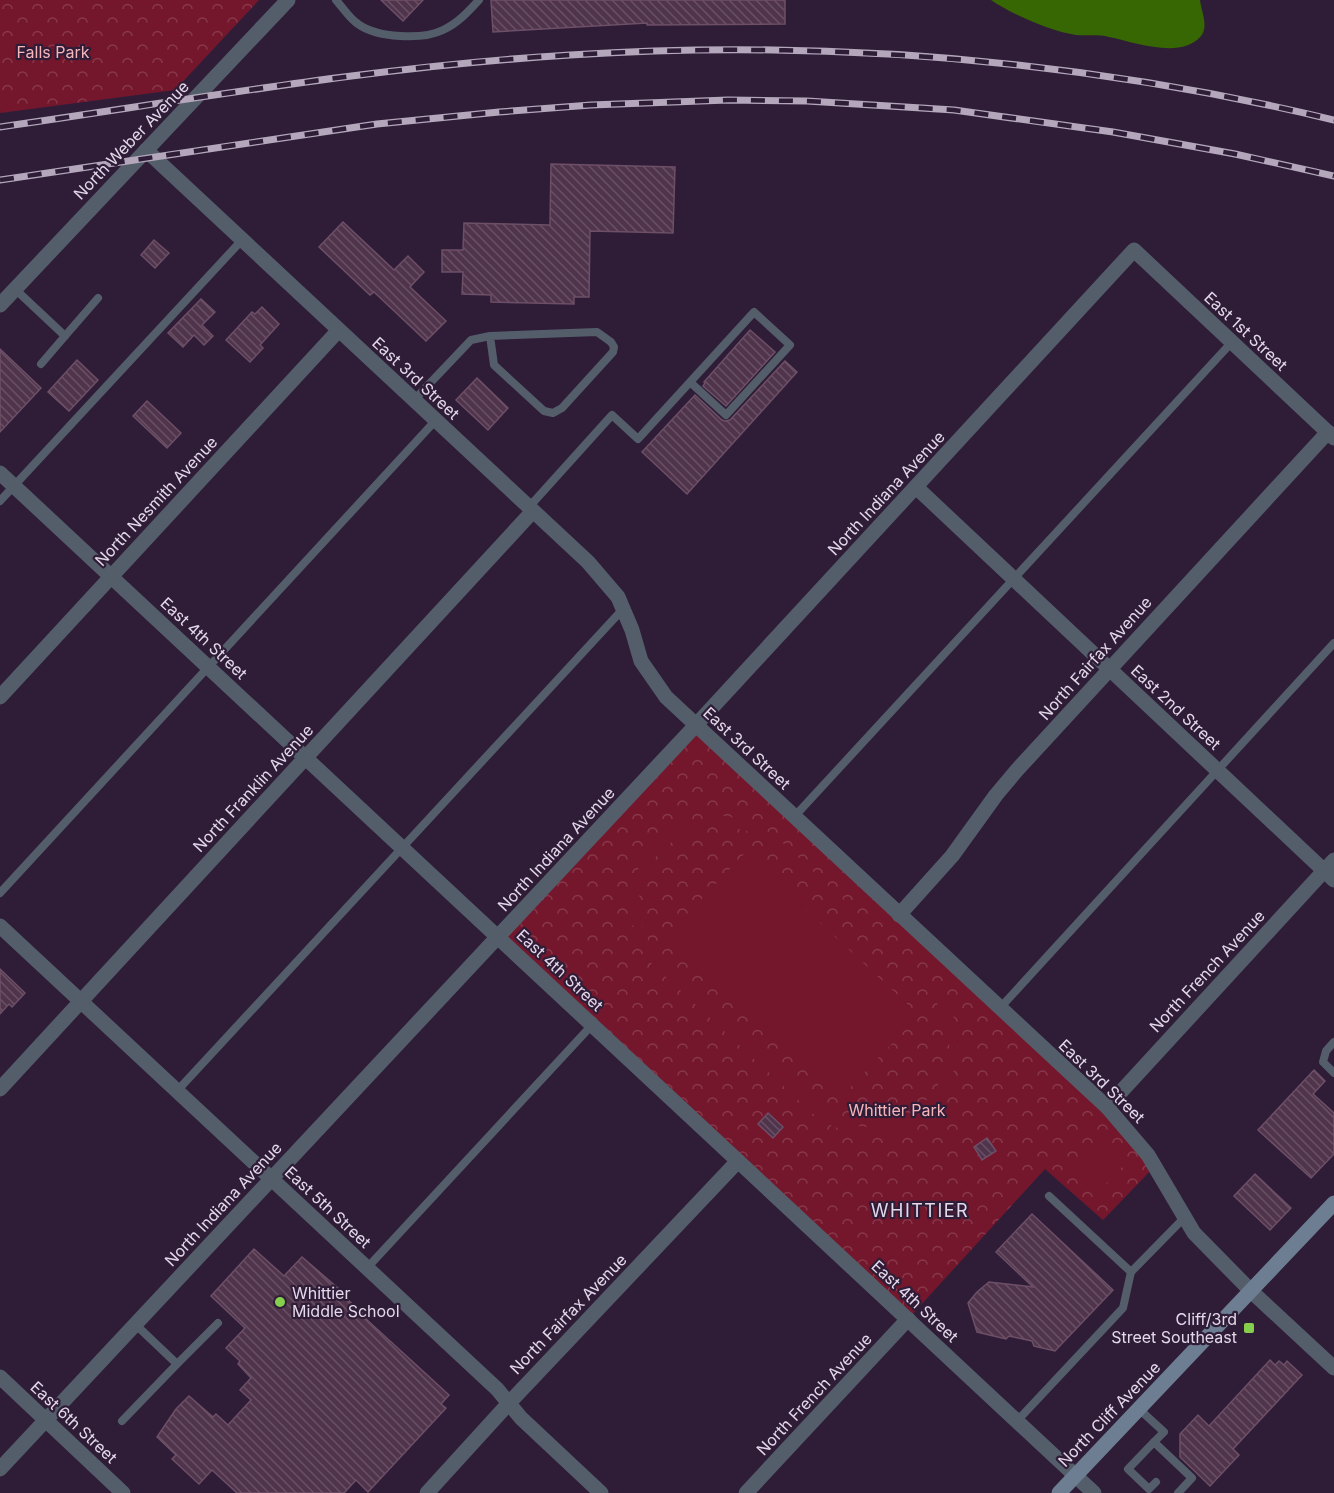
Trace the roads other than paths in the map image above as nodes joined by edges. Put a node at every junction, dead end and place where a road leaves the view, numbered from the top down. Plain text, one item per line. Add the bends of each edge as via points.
1 (288, 0) edge
2 (336, 0) edge
3 (479, 0) edge
4 (146, 150) junction
5 (242, 240) junction
6 (1134, 250) joint
7 (15, 290) junction
8 (98, 298) dead end
9 (0, 305) edge
10 (338, 331) junction
11 (65, 336) junction
12 (490, 336) junction
13 (1232, 342) junction
14 (40, 364) dead end
15 (690, 382) junction
16 (414, 400) junction
17 (436, 420) junction
18 (1331, 435) edge
19 (0, 473) edge
20 (14, 486) junction
21 (916, 487) junction
22 (0, 501) edge
23 (531, 509) junction
24 (111, 576) junction
25 (1013, 578) junction
26 (624, 608) junction
27 (1334, 643) edge
28 (210, 668) junction
29 (1109, 669) junction
30 (0, 697) edge
31 (696, 725) junction
32 (306, 758) junction
33 (1217, 770) junction
34 (794, 817) junction
35 (402, 848) junction
36 (1331, 870) edge
37 (0, 893) edge
38 (899, 915) junction
39 (0, 926) edge
40 (498, 937) junction
41 (81, 1002) junction
42 (1000, 1008) junction
43 (592, 1025) junction
44 (1334, 1042) edge
45 (1334, 1073) edge
46 (0, 1089) edge
47 (177, 1091) junction
48 (1107, 1107) junction
49 (738, 1161) junction
50 (271, 1179) junction
51 (1049, 1196) dead end
52 (1334, 1203) edge
53 (1184, 1218) junction
54 (366, 1268) junction
55 (1131, 1272) junction
56 (1251, 1291) junction
57 (908, 1319) junction
58 (218, 1323) dead end
59 (135, 1324) junction
60 (177, 1364) junction
61 (1334, 1368) edge
62 (0, 1377) edge
63 (508, 1403) junction
64 (1139, 1409) junction
65 (46, 1420) junction
66 (122, 1421) dead end
67 (1017, 1421) junction
68 (1154, 1442) junction
69 (0, 1469) edge
70 (1144, 1471) dead end
71 (1076, 1475) junction
72 (1137, 1478) junction
73 (1151, 1489) edge
74 (123, 1493) edge
75 (427, 1493) edge
76 (601, 1493) edge
77 (746, 1493) edge
78 (1059, 1493) edge
79 (1094, 1493) edge
80 (1178, 1493) edge

1 - 4 street, North Weber Avenue
2 - 3 lane via 357,24 378,34 418,36 442,31 465,16
4 - 5 street, East 3rd Street
4 - 7 street, North Weber Avenue
5 - 10 street, East 3rd Street
5 - 20 lane
6 - 13 street, East 1st Street
6 - 21 street, North Indiana Avenue
7 - 9 street, North Weber Avenue
7 - 11 lane
8 - 11 lane
10 - 16 street, East 3rd Street
10 - 24 street, North Nesmith Avenue
11 - 14 lane
12 - 12 lane via 597,332 614,347 554,413 544,411 494,365
12 - 16 lane via 471,340
13 - 18 street, East 1st Street
13 - 25 lane
15 - 15 lane via 754,312 790,345 726,415
15 - 23 lane via 638,439 612,415
16 - 17 street, East 3rd Street
17 - 23 street, East 3rd Street
17 - 28 lane
18 - 29 street, North Fairfax Avenue
19 - 20 street, East 4th Street
20 - 22 lane
20 - 24 street, East 4th Street
21 - 25 street, East 2nd Street
21 - 31 street, North Indiana Avenue
23 - 26 street, East 3rd Street via 602,577
23 - 32 street, North Franklin Avenue
24 - 28 street, East 4th Street
24 - 30 street, North Nesmith Avenue
25 - 29 street, East 2nd Street
25 - 34 lane
26 - 31 street, East 3rd Street via 647,672 666,697
26 - 35 lane
27 - 33 lane
28 - 32 street, East 4th Street
28 - 37 lane
29 - 33 street, East 2nd Street
29 - 38 street, North Fairfax Avenue via 1017,770 952,856
31 - 34 street, East 3rd Street
31 - 40 street, North Indiana Avenue
32 - 35 street, East 4th Street
32 - 41 street, North Franklin Avenue
33 - 36 street, East 2nd Street
33 - 42 lane
34 - 38 street, East 3rd Street
35 - 40 street, East 4th Street
35 - 47 lane
36 - 48 street, North French Avenue
38 - 42 street, East 3rd Street
39 - 41 street, East 5th Street
40 - 43 street, East 4th Street
40 - 50 street, North Indiana Avenue
41 - 46 street, North Franklin Avenue
41 - 47 street, East 5th Street
42 - 48 street, East 3rd Street
43 - 49 street, East 4th Street
43 - 54 lane
44 - 45 lane via 1323,1062
47 - 50 street, East 5th Street
48 - 53 street, East 3rd Street via 1148,1155
49 - 57 street, East 4th Street
49 - 63 street, North Fairfax Avenue
50 - 54 street, East 5th Street
50 - 59 street, North Indiana Avenue
51 - 55 lane
52 - 56 main road, North Cliff Avenue
53 - 55 lane
53 - 56 street, East 3rd Street via 1203,1244
54 - 63 street, East 5th Street
55 - 67 lane via 1123,1308
56 - 61 street, East 3rd Street
56 - 64 main road, North Cliff Avenue
57 - 67 street, East 4th Street
57 - 77 street, North French Avenue
58 - 60 lane
59 - 60 lane
59 - 65 street, North Indiana Avenue
60 - 66 lane
62 - 65 street, East 6th Street
63 - 75 street, North Fairfax Avenue
63 - 76 street, East 5th Street
64 - 68 lane via 1164,1432
64 - 71 main road, North Cliff Avenue
65 - 69 street, North Indiana Avenue
65 - 74 street, East 6th Street
67 - 71 street, East 4th Street
68 - 72 lane via 1128,1469
68 - 80 lane via 1172,1465 1192,1478
70 - 72 lane
71 - 78 main road, North Cliff Avenue
71 - 79 street, East 4th Street
72 - 73 lane

